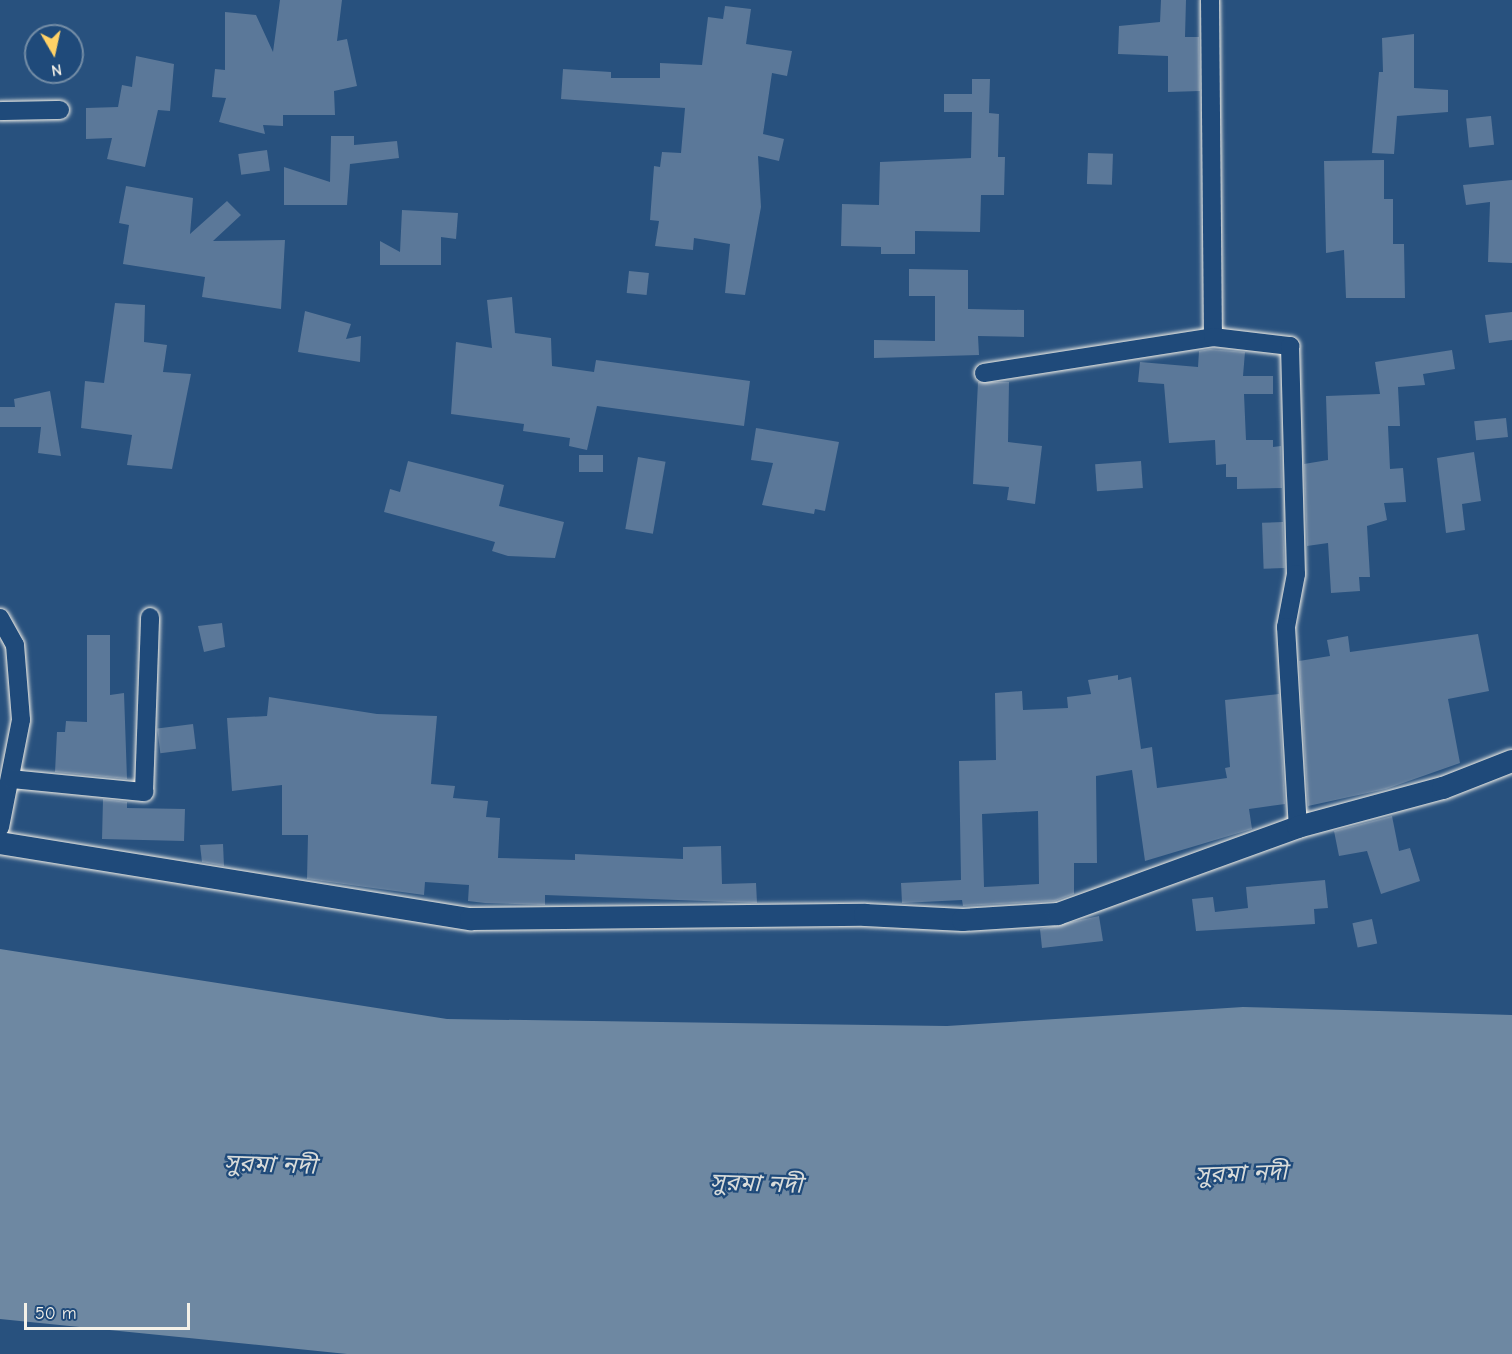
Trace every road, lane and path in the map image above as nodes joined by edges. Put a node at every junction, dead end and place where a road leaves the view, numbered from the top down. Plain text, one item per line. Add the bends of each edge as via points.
1 (1210, 0) edge
2 (60, 110) dead end
3 (0, 111) edge
4 (1213, 337) junction
5 (984, 373) dead end
6 (150, 617) dead end
7 (0, 618) edge
8 (1512, 761) edge
9 (11, 779) junction
10 (0, 826) edge
11 (1298, 828) junction
12 (0, 843) edge

1 - 4 street
2 - 3 street
4 - 5 street
4 - 11 street via 1290,346 1296,574 1286,627
6 - 9 street via 144,792
7 - 9 street via 15,645 21,720
8 - 11 street via 1443,788
9 - 10 street
11 - 12 street via 1058,914 963,920 865,915 471,919

